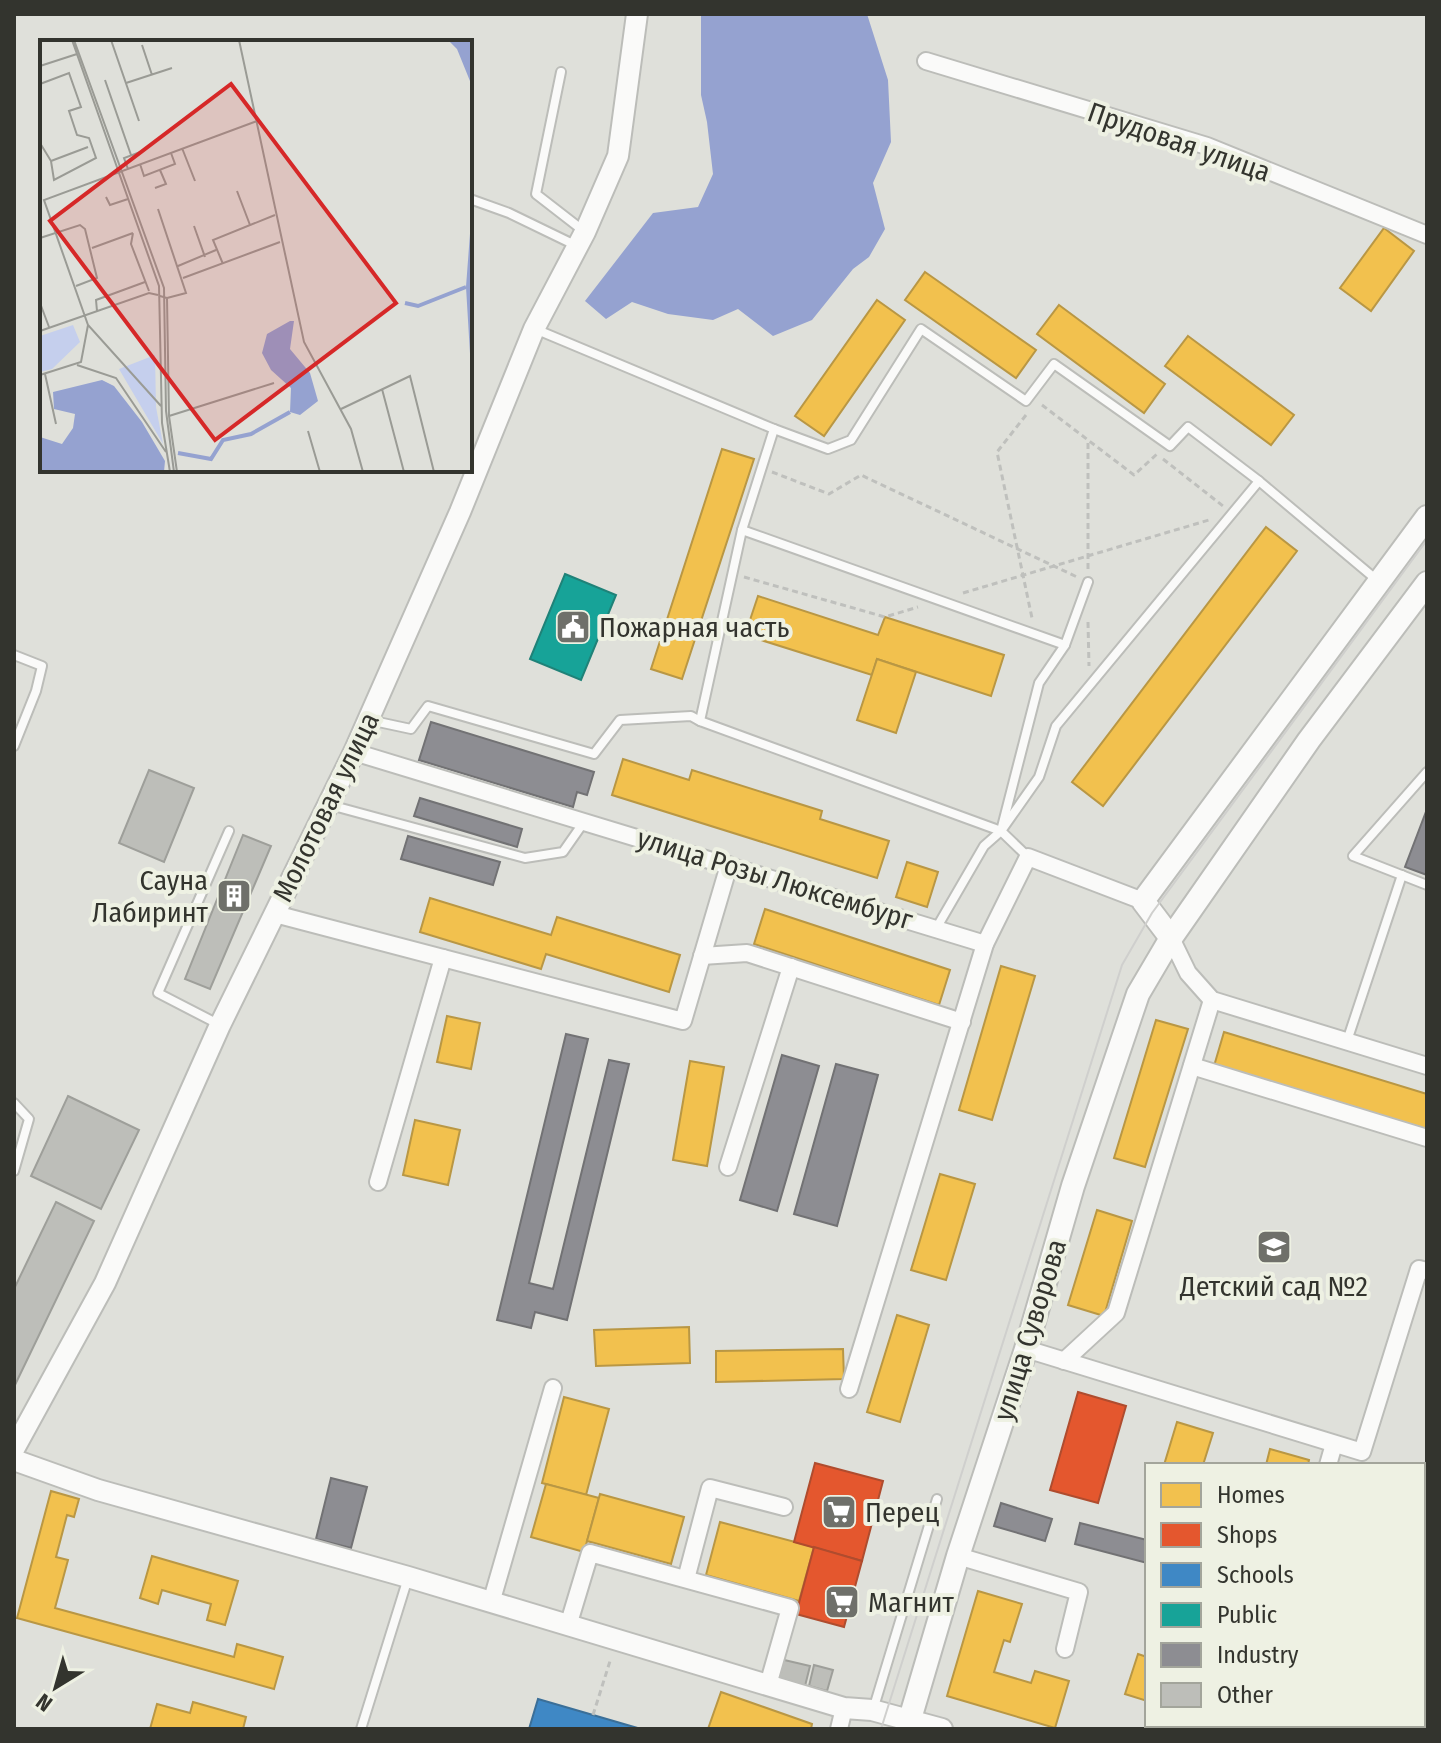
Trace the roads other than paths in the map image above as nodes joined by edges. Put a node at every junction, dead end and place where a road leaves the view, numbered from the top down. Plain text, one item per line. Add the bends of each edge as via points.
1 (637, 14) edge
2 (926, 61) dead end
3 (561, 72) dead end
4 (472, 200) edge
5 (1427, 235) edge
6 (582, 239) junction
7 (534, 329) junction
8 (774, 429) junction
9 (1259, 481) junction
10 (1427, 517) edge
11 (742, 530) junction
12 (1088, 582) road end
13 (1379, 582) junction
14 (1427, 583) edge
15 (1065, 645) junction
16 (14, 655) edge
17 (368, 720) junction
18 (700, 721) junction
19 (14, 746) edge
20 (354, 752) junction
21 (1427, 772) edge
22 (329, 805) junction
23 (585, 822) junction
24 (229, 831) dead end
25 (1001, 831) junction
26 (1028, 857) junction
27 (729, 865) junction
28 (1402, 875) junction
29 (1427, 885) edge
30 (1143, 901) junction
31 (275, 914) junction
32 (937, 927) junction
33 (1171, 938) junction
34 (985, 944) junction
35 (702, 956) junction
36 (443, 958) junction
37 (791, 967) junction
38 (1212, 1000) junction
39 (962, 1022) junction
40 (220, 1025) junction
41 (1347, 1041) junction
42 (1192, 1066) junction
43 (1427, 1066) edge
44 (14, 1103) edge
45 (1427, 1138) edge
46 (728, 1167) dead end
47 (14, 1171) edge
48 (378, 1182) dead end
49 (1427, 1271) edge
50 (1026, 1349) junction
51 (1064, 1361) junction
52 (553, 1388) dead end
53 (849, 1389) dead end
54 (1334, 1444) junction
55 (14, 1449) edge
56 (14, 1460) edge
57 (1329, 1463) edge
58 (937, 1499) dead end
59 (784, 1507) dead end
60 (958, 1556) junction
61 (408, 1577) junction
62 (686, 1579) junction
63 (491, 1603) junction
64 (568, 1626) junction
65 (1065, 1649) dead end
66 (768, 1685) junction
67 (844, 1708) junction
68 (872, 1710) junction
69 (909, 1724) edge
70 (361, 1729) edge
71 (839, 1729) edge
72 (942, 1729) edge

1 - 6 street, Молотовая улица via 618,156
2 - 5 street, Прудовая улица via 1207,146
3 - 6 lane via 536,194
4 - 6 lane
6 - 7 street, Молотовая улица
7 - 8 lane
7 - 17 street, Молотовая улица
8 - 9 lane via 828,449 851,440 921,329 1026,401 1054,364 1170,446 1188,427
8 - 11 lane
9 - 13 lane
9 - 25 lane via 1056,726 1039,777
10 - 13 main road
11 - 15 lane
11 - 18 lane
12 - 15 lane
13 - 30 main road
14 - 33 main road, улица Суворова
15 - 25 lane via 1039,683
16 - 19 lane via 42,666
17 - 18 lane via 411,729 428,706 594,754 620,720 691,716
17 - 20 street, Молотовая улица
18 - 25 lane
20 - 22 street, Молотовая улица
20 - 23 street, улица Розы Люксембург
21 - 28 lane via 1353,856
22 - 23 lane via 525,858 563,852
22 - 31 street, Молотовая улица
23 - 27 street, улица Розы Люксембург
24 - 40 lane via 158,993
25 - 26 lane
25 - 32 lane via 984,846
26 - 30 street
26 - 34 street
27 - 32 street, улица Розы Люксембург
27 - 35 street
28 - 29 lane
28 - 41 lane
30 - 33 main road
31 - 36 street
31 - 40 street, Молотовая улица
32 - 34 street, улица Розы Люксембург
33 - 38 street via 1188,973
33 - 50 main road, улица Суворова via 1138,994 1073,1186
34 - 39 street
35 - 36 street via 683,1021
35 - 37 street via 747,953
36 - 48 street
37 - 39 street
37 - 46 street
38 - 41 street
38 - 42 street
39 - 53 street
40 - 55 street, Молотовая улица via 105,1283
41 - 43 street
42 - 45 street
42 - 51 street via 1116,1313
44 - 47 lane via 29,1119
49 - 54 street via 1419,1269 1362,1452
50 - 51 street
50 - 60 main road, улица Суворова
51 - 54 street
52 - 63 street
54 - 57 street
56 - 61 street via 98,1490
58 - 68 lane
59 - 62 street via 710,1488
60 - 65 street via 1079,1592
60 - 69 main road, улица Суворова
61 - 63 street
61 - 70 lane
62 - 64 street via 590,1553
62 - 66 street via 790,1608
63 - 64 street
64 - 66 street
66 - 67 street
67 - 68 street
67 - 71 street
68 - 69 street
69 - 72 street

